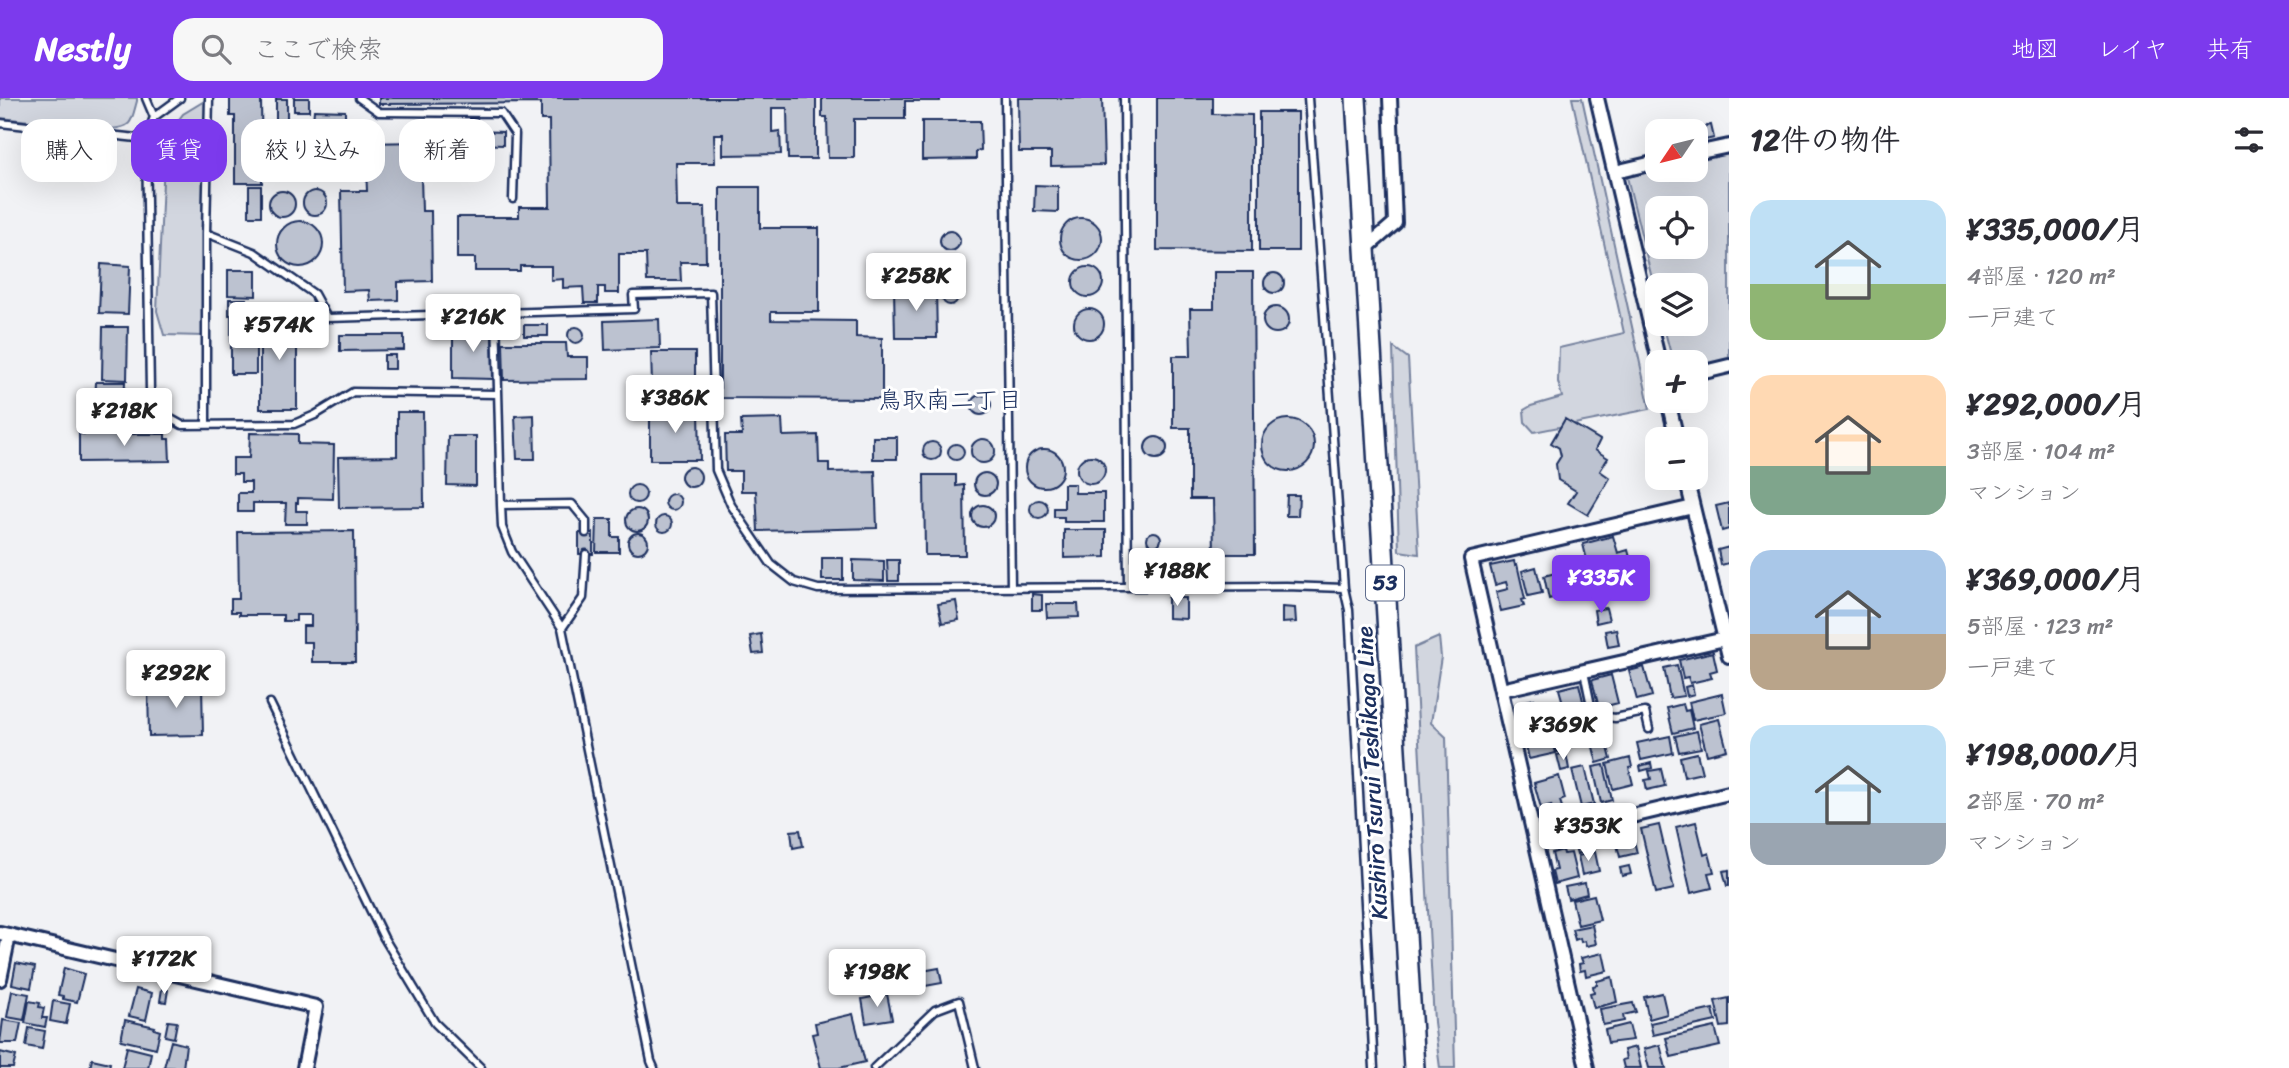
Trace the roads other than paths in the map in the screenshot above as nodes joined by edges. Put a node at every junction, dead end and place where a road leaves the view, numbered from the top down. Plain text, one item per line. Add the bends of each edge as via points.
1 (146, 98) edge
2 (180, 98) edge
3 (209, 98) edge
4 (359, 98) edge
5 (1005, 98) edge
6 (1124, 98) edge
7 (1308, 98) edge
8 (1356, 98) edge
9 (1390, 98) edge
10 (1597, 98) edge
11 (154, 117) joint
12 (0, 123) edge
13 (131, 137) edge
14 (1729, 146) edge
15 (1708, 150) edge
16 (1645, 165) edge
17 (1615, 172) junction
18 (147, 182) edge
19 (513, 199) dead end
20 (206, 233) junction
21 (1366, 248) junction
22 (496, 313) junction
23 (1656, 350) edge
24 (1729, 366) edge
25 (1708, 371) edge
26 (498, 394) junction
27 (206, 423) junction
28 (1689, 490) edge
29 (501, 505) junction
30 (1693, 507) junction
31 (586, 533) dead end
32 (586, 554) dead end
33 (1128, 587) junction
34 (1011, 588) junction
35 (1345, 588) junction
36 (562, 628) junction
37 (1727, 638) edge
38 (1729, 656) edge
39 (1583, 671) junction
40 (1501, 690) junction
41 (270, 702) dead end
42 (1649, 729) dead end
43 (1729, 793) edge
44 (1535, 839) junction
45 (5, 934) edge
46 (0, 979) edge
47 (304, 1068) edge
48 (481, 1068) edge
49 (654, 1068) edge
50 (874, 1068) edge
51 (975, 1068) edge
52 (1374, 1068) edge
53 (1414, 1068) edge
54 (1587, 1068) edge

1 - 11 lane
2 - 11 lane
3 - 20 lane
4 - 19 lane via 379,112 501,113 515,134
5 - 34 lane
6 - 33 lane
7 - 35 lane
8 - 21 main road, Kushiro Tsurui Teshikaga Line / 53
9 - 21 street via 1395,223
10 - 17 street
12 - 13 lane
14 - 15 street
16 - 17 street
17 - 23 street
18 - 27 lane via 150,391 164,415 182,425
20 - 22 lane via 254,252 314,295 327,318
20 - 27 lane
21 - 53 main road, Kushiro Tsurui Teshikaga Line / 53
22 - 26 lane
22 - 34 lane via 634,309 633,295 711,293 716,470 732,505 771,564 794,582 818,589
24 - 25 street
26 - 27 lane via 353,392 294,424
26 - 29 lane
28 - 30 street
29 - 31 lane via 572,504 586,521
29 - 36 lane via 502,527 512,552
30 - 37 street
30 - 40 street via 1471,559
32 - 36 lane via 583,598
33 - 34 lane
33 - 35 lane
35 - 52 lane
36 - 49 lane
37 - 38 street
37 - 39 street
39 - 40 street
39 - 42 lane via 1593,715 1615,718 1644,712
40 - 44 street
41 - 48 lane via 384,938 435,1023
43 - 44 street
44 - 54 street
45 - 46 street
45 - 47 street via 316,1007
50 - 51 lane via 935,1010 959,1001

